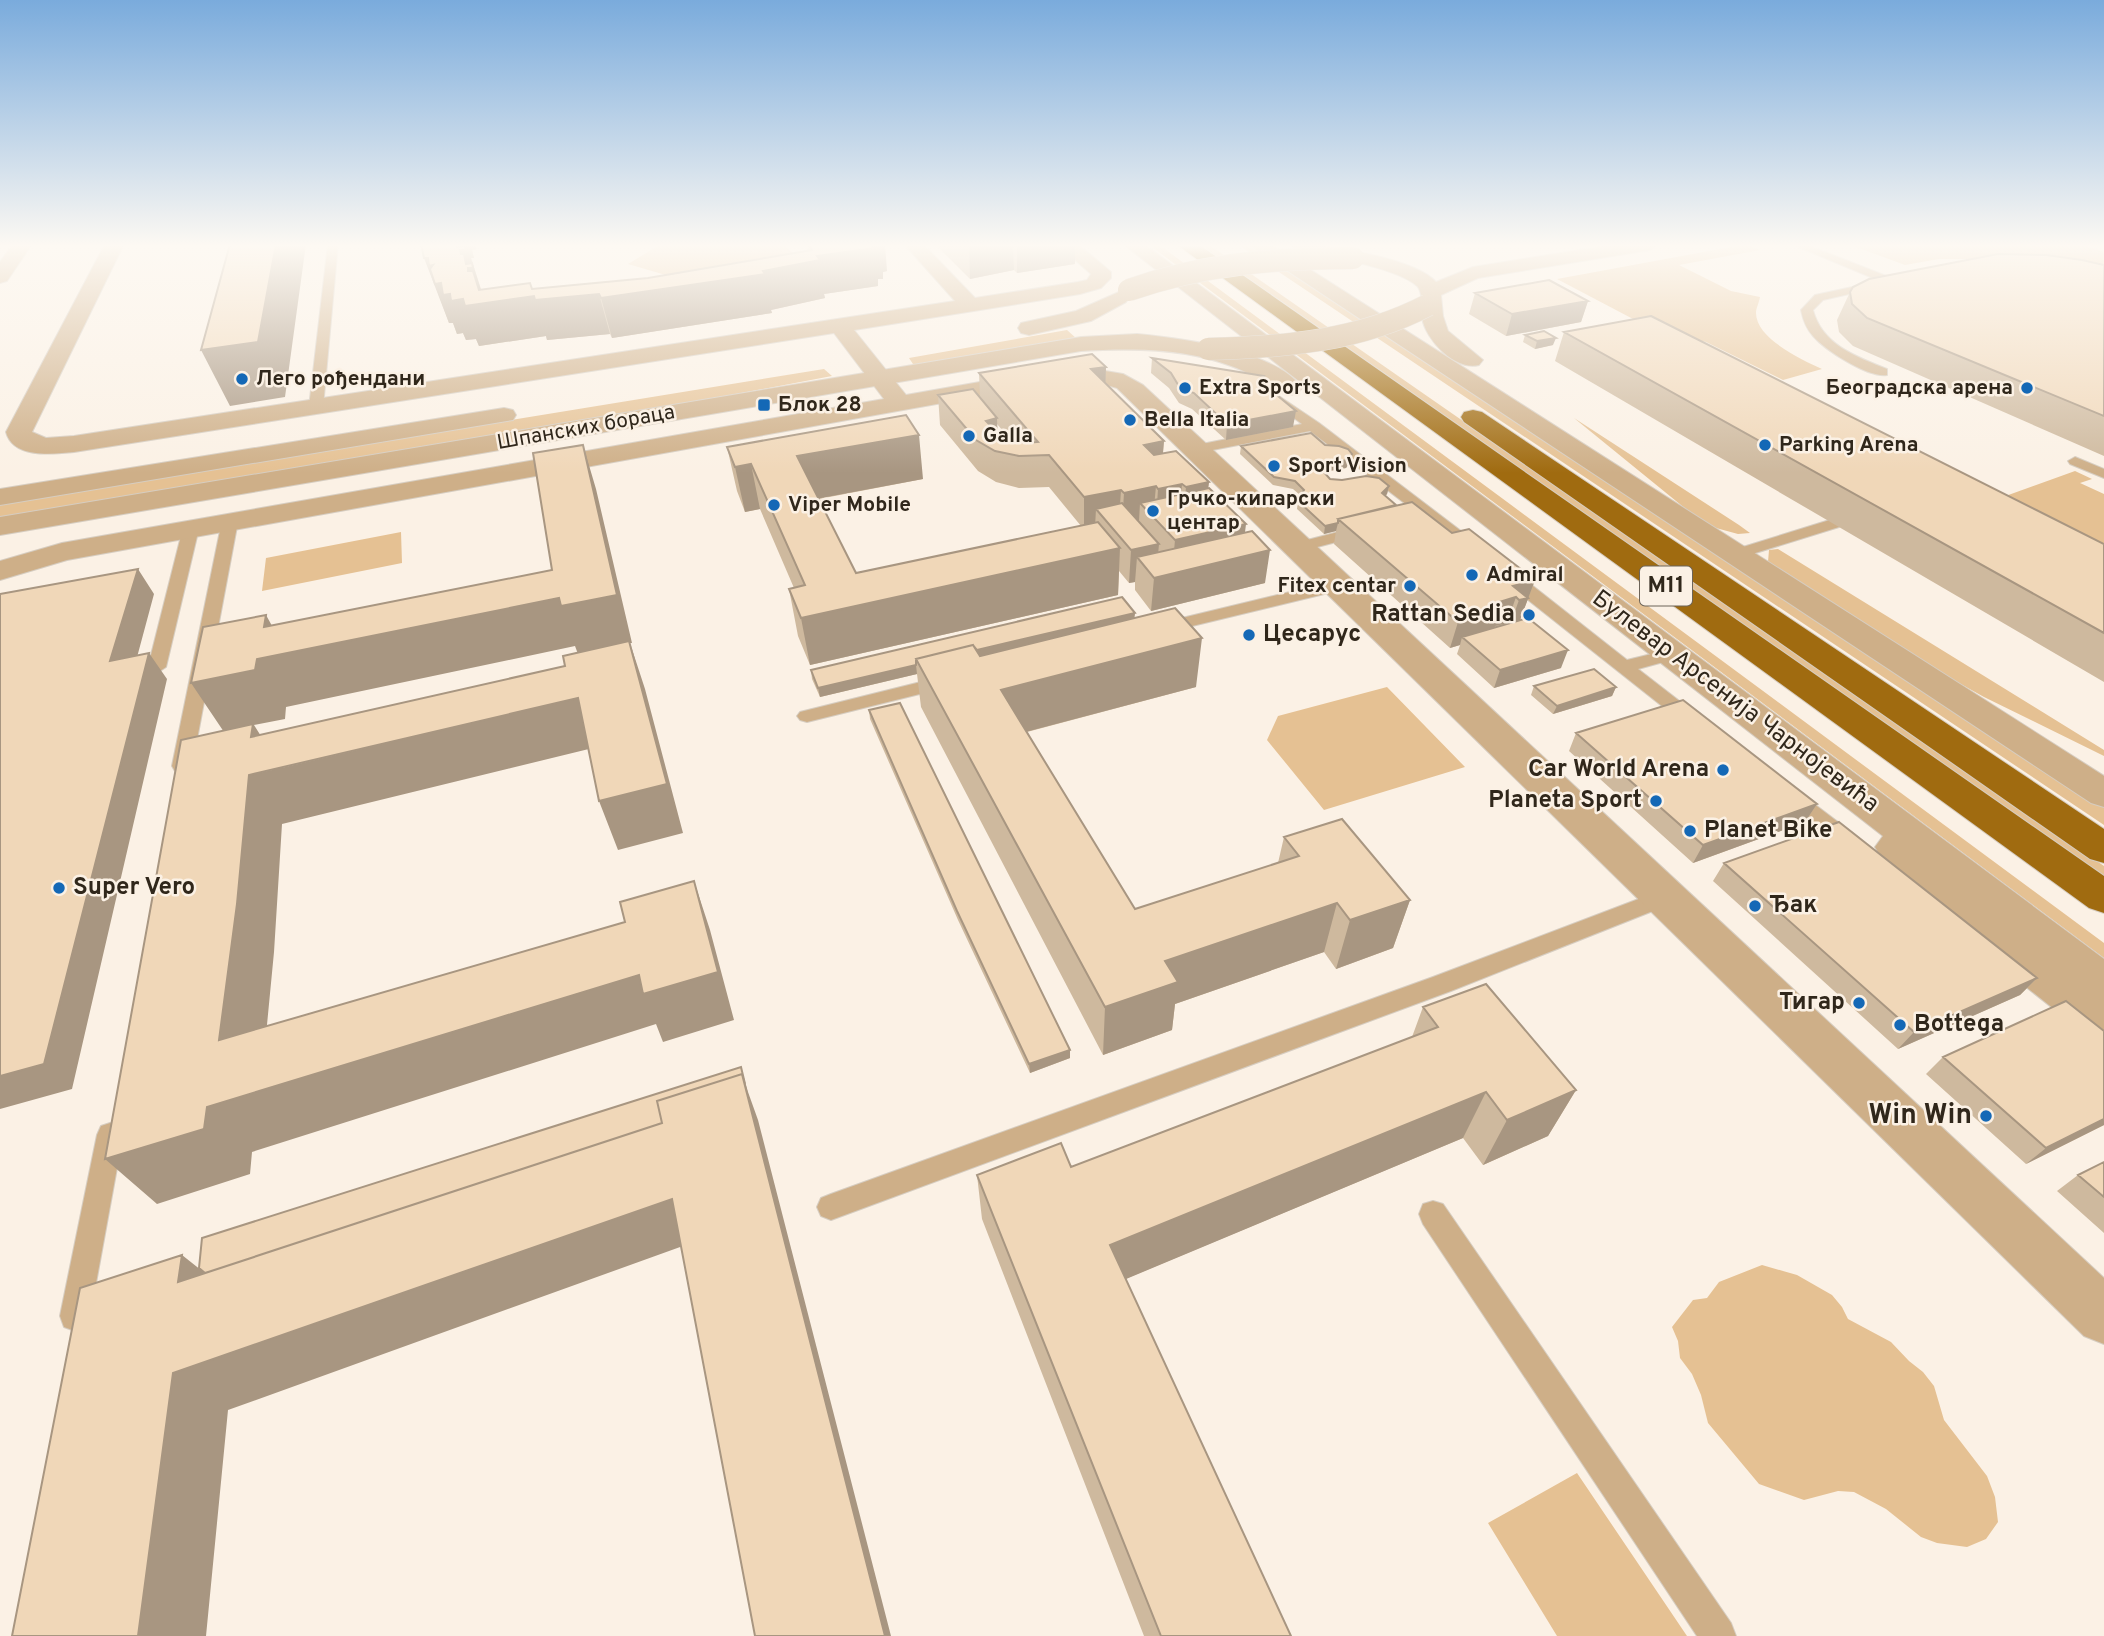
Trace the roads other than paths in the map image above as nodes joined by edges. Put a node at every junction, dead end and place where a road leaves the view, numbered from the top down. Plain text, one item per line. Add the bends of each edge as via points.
1 (75, 320) edge
2 (325, 320) edge
3 (877, 320) edge
4 (1066, 320) edge
5 (1120, 320) edge
6 (1222, 320) edge
7 (1293, 320) edge
8 (1332, 320) edge
9 (1372, 320) edge
10 (1397, 320) edge
11 (1435, 320) edge
12 (1808, 320) edge
13 (840, 326) junction
14 (1012, 330) dead end
15 (1173, 344) junction
16 (1208, 349) junction
17 (888, 351) dead end
18 (852, 357) junction
19 (1882, 372) dead end
20 (1274, 386) junction
21 (890, 390) junction
22 (348, 402) junction
23 (316, 407) junction
24 (521, 412) dead end
25 (1314, 426) junction
26 (345, 442) junction
27 (1197, 449) junction
28 (2074, 461) dead end
29 (2104, 474) edge
30 (348, 484) junction
31 (0, 496) edge
32 (1649, 497) junction
33 (1431, 514) junction
34 (230, 521) junction
35 (1405, 521) edge
36 (1833, 524) dead end
37 (8, 526) edge
38 (1378, 527) edge
39 (191, 528) junction
40 (1519, 538) junction
41 (1298, 547) junction
42 (1736, 554) junction
43 (0, 571) edge
44 (1339, 585) junction
45 (1141, 634) edge
46 (1672, 654) junction
47 (157, 667) dead end
48 (1623, 667) junction
49 (961, 678) edge
50 (1957, 698) junction
51 (807, 716) dead end
52 (1711, 735) edge
53 (1814, 762) junction
54 (2104, 765) edge
55 (1777, 785) edge
56 (177, 791) edge
57 (2104, 794) edge
58 (2104, 849) edge
59 (1863, 853) edge
60 (1916, 896) edge
61 (1665, 897) junction
62 (2104, 897) edge
63 (2104, 983) edge
64 (2043, 998) dead end
65 (2104, 1023) edge
66 (116, 1107) edge
67 (831, 1207) dead end
68 (1433, 1214) dead end
69 (2104, 1316) edge
70 (71, 1334) edge
71 (1718, 1636) edge

1 - 23 street via 19,432 30,444 47,447
2 - 23 lane
3 - 13 street
4 - 14 street
5 - 15 street via 1153,339
6 - 40 street, Булевар Арсенија Чарнојевића
7 - 62 highway, Булевар Арсенија Чарнојевића / M11
8 - 58 highway, M11
9 - 32 street
10 - 16 street, bridge via 1345,335
11 - 32 street via 1439,334 1451,348 1570,423 1614,457
12 - 19 lane via 1821,339
13 - 18 street
13 - 22 street
15 - 16 street
15 - 21 street via 1082,344
16 - 20 street
17 - 18 street
18 - 21 street
20 - 25 lane
20 - 40 street via 1415,485
21 - 27 street via 1099,374 1128,385
21 - 30 street
22 - 23 street
22 - 26 street
24 - 26 street, Шпанских бораца
25 - 27 lane
25 - 33 lane
26 - 31 street, Шпанских бораца
27 - 41 street
28 - 29 lane
30 - 34 street
30 - 37 street
32 - 42 street
33 - 35 lane
33 - 48 lane
34 - 39 street
34 - 56 lane
36 - 42 lane
38 - 41 lane
39 - 43 street via 62,552
39 - 47 lane
40 - 46 street, Булевар Арсенија Чарнојевића
41 - 44 street
42 - 50 street
44 - 45 lane
44 - 61 street
46 - 48 lane
46 - 53 street, Булевар Арсенија Чарнојевића
48 - 52 lane
49 - 51 lane
50 - 54 street
50 - 57 street
53 - 63 street, Булевар Арсенија Чарнојевића
53 - 65 street via 1944,899
55 - 59 lane
60 - 64 lane
61 - 67 lane via 1430,989
61 - 69 street
66 - 70 lane
68 - 71 lane

